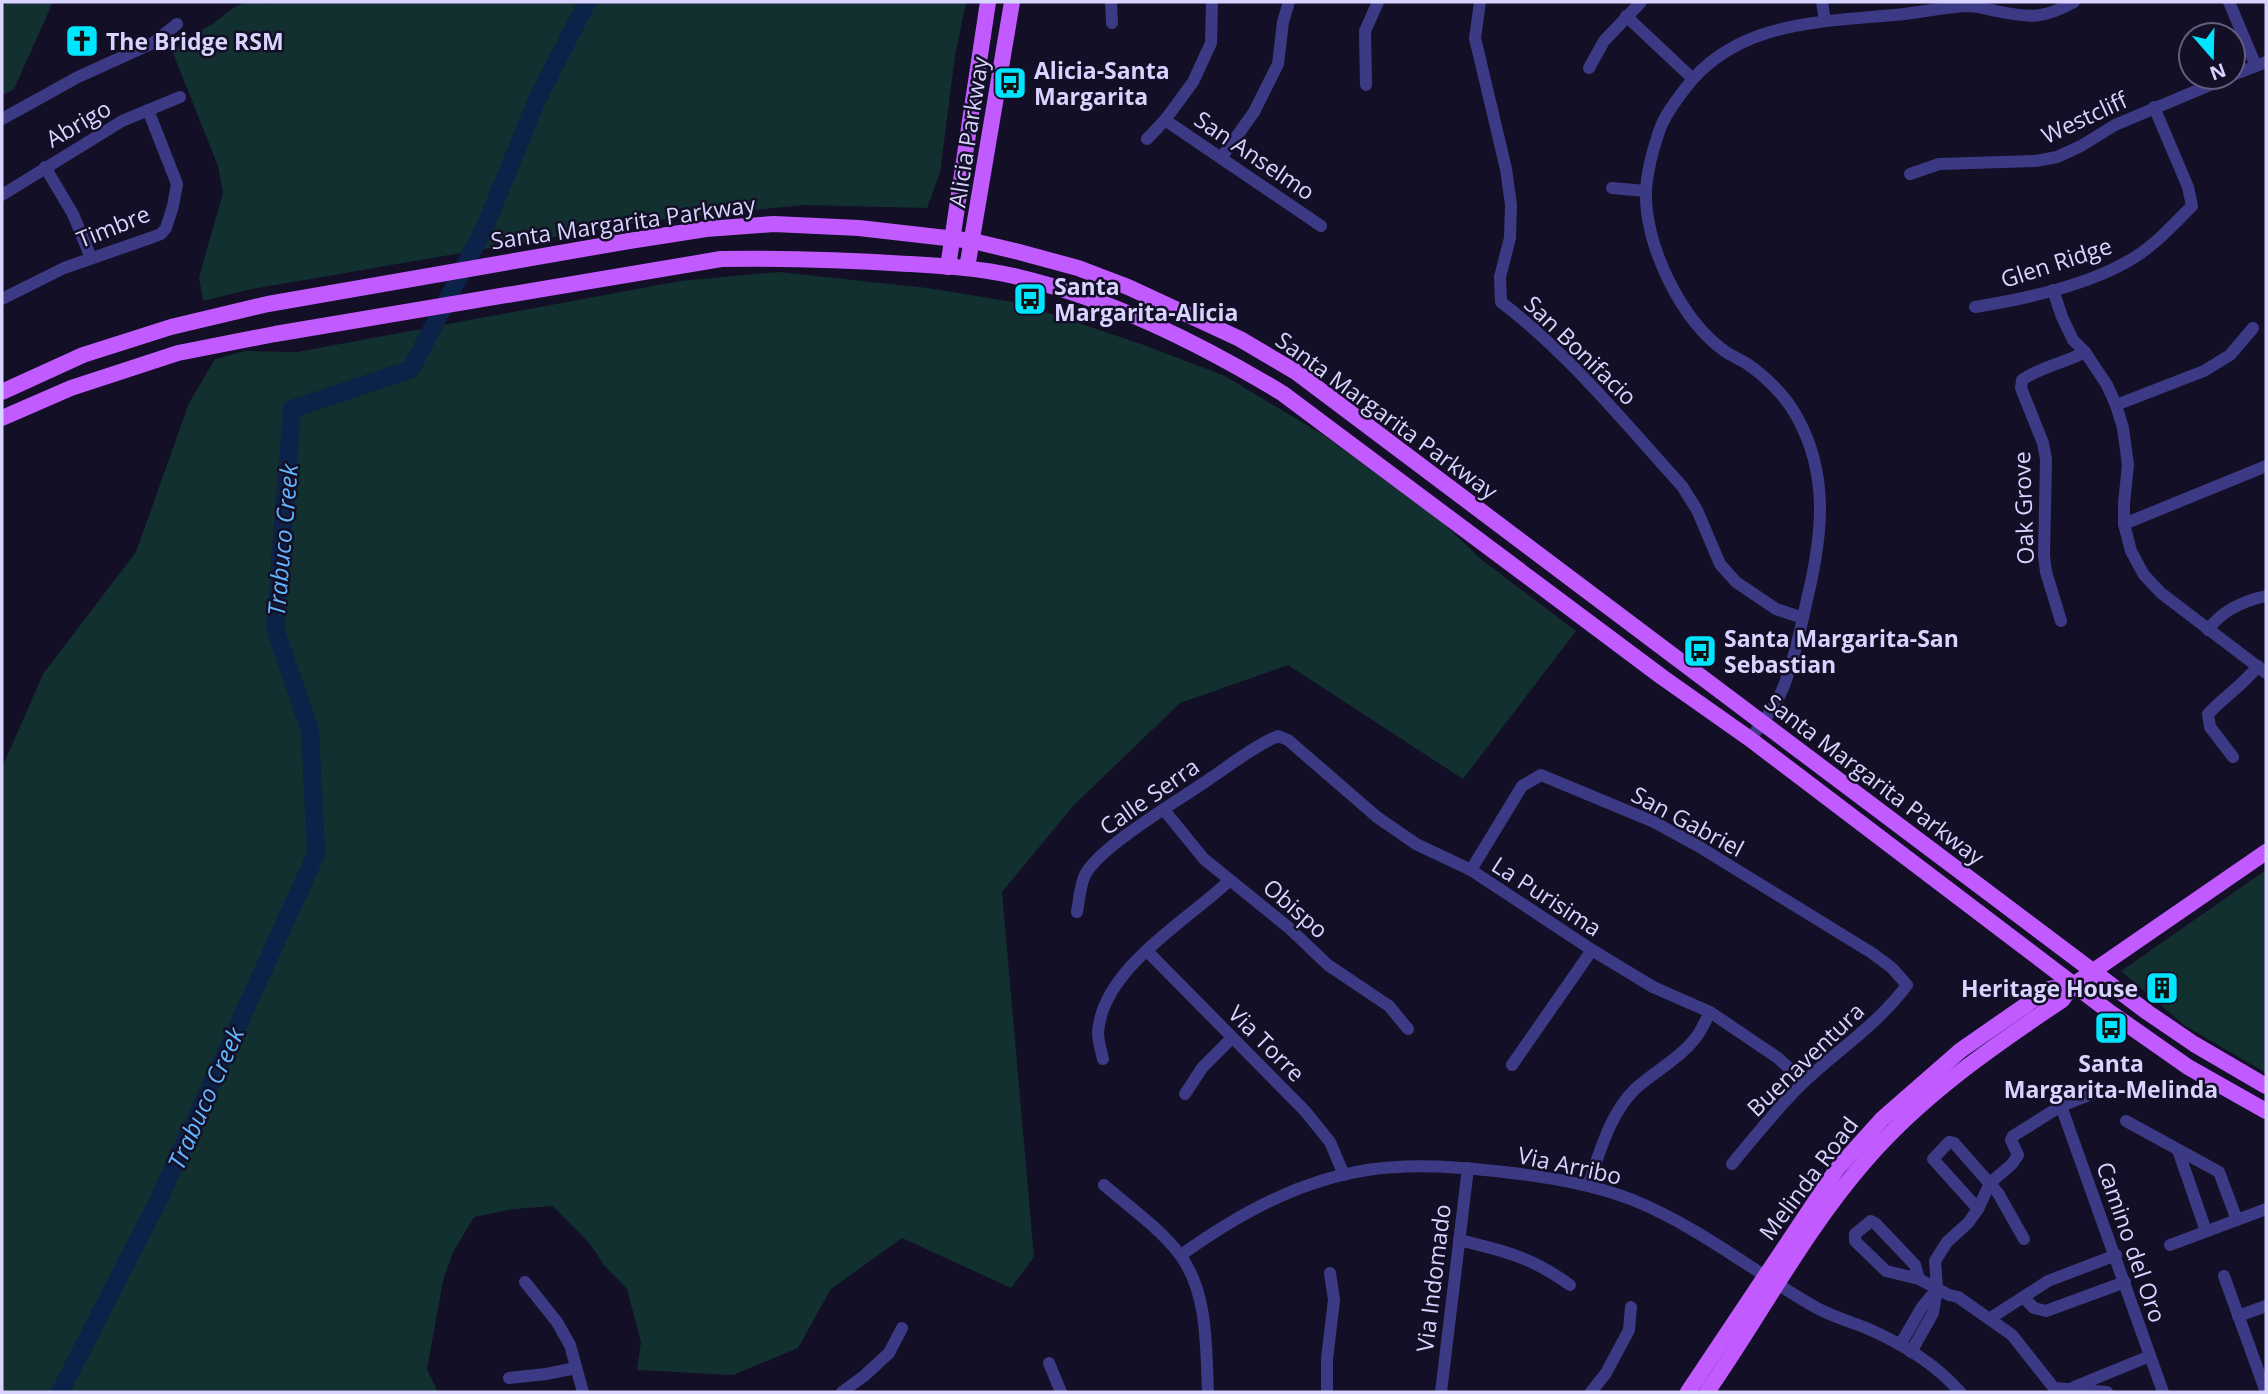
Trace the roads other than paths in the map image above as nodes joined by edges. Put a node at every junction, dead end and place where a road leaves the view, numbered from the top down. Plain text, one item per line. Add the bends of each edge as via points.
1 (988, 2) edge
2 (1012, 2) edge
3 (1111, 2) edge
4 (1212, 2) edge
5 (1289, 2) edge
6 (1378, 2) edge
7 (1480, 2) edge
8 (1641, 2) edge
9 (1822, 2) edge
10 (2074, 2) edge
11 (2229, 2) edge
12 (1899, 8) edge
13 (2014, 8) edge
14 (1626, 16) junction
15 (1825, 21) junction
16 (1112, 23) dead end
17 (177, 24) dead end
18 (2261, 64) edge
19 (1589, 68) dead end
20 (1692, 78) junction
21 (1366, 85) dead end
22 (2194, 91) edge
23 (180, 97) dead end
24 (2154, 107) junction
25 (148, 110) junction
26 (2, 119) edge
27 (1165, 120) junction
28 (1147, 139) dead end
29 (1221, 158) junction
30 (45, 167) junction
31 (1910, 174) dead end
32 (1612, 188) dead end
33 (1646, 191) junction
34 (2, 195) edge
35 (1321, 226) dead end
36 (952, 239) junction
37 (973, 241) junction
38 (91, 258) junction
39 (948, 267) junction
40 (967, 268) junction
41 (2053, 290) junction
42 (2, 298) edge
43 (1975, 307) dead end
44 (2253, 328) dead end
45 (2085, 352) junction
46 (2, 392) edge
47 (2116, 405) junction
48 (2, 418) edge
49 (2266, 466) edge
50 (2124, 524) junction
51 (2266, 596) edge
52 (1803, 618) junction
53 (2062, 621) dead end
54 (2208, 630) junction
55 (2262, 669) edge
56 (1763, 723) junction
57 (1275, 737) joint
58 (1750, 739) junction
59 (2233, 757) dead end
60 (1164, 810) junction
61 (2266, 852) edge
62 (1471, 870) junction
63 (1230, 880) junction
64 (1077, 912) dead end
65 (1592, 950) junction
66 (1147, 951) junction
67 (2092, 971) junction
68 (1907, 985) joint
69 (2073, 985) junction
70 (1710, 1012) junction
71 (1408, 1029) dead end
72 (1232, 1038) junction
73 (1102, 1059) dead end
74 (1511, 1065) dead end
75 (1804, 1082) junction
76 (2266, 1086) edge
77 (2095, 1093) dead end
78 (1185, 1094) dead end
79 (2061, 1106) junction
80 (2266, 1111) edge
81 (2126, 1121) dead end
82 (2178, 1150) junction
83 (1732, 1164) dead end
84 (1468, 1168) junction
85 (1344, 1175) junction
86 (1990, 1183) junction
87 (1104, 1185) dead end
88 (1588, 1185) junction
89 (1978, 1209) junction
90 (2266, 1209) edge
91 (2237, 1220) junction
92 (2206, 1231) junction
93 (2024, 1239) dead end
94 (1459, 1240) junction
95 (2170, 1245) dead end
96 (1181, 1255) junction
97 (2116, 1255) junction
98 (1330, 1273) dead end
99 (2224, 1276) dead end
100 (1772, 1279) junction
101 (1920, 1279) junction
102 (525, 1282) dead end
103 (2125, 1282) junction
104 (1570, 1286) dead end
105 (1937, 1289) junction
106 (2023, 1297) junction
107 (2266, 1306) edge
108 (1631, 1307) dead end
109 (2238, 1316) junction
110 (1989, 1319) junction
111 (902, 1328) dead end
112 (1906, 1349) junction
113 (2150, 1356) junction
114 (1049, 1363) dead end
115 (576, 1368) junction
116 (509, 1378) dead end
117 (2071, 1389) junction
118 (583, 1392) edge
119 (842, 1392) edge
120 (1061, 1392) edge
121 (1208, 1392) edge
122 (1327, 1392) edge
123 (1441, 1392) edge
124 (1593, 1392) edge
125 (1688, 1392) edge
126 (1707, 1392) edge
127 (1959, 1392) edge
128 (2107, 1392) edge
129 (2163, 1392) edge
130 (2266, 1392) edge

1 - 36 main road, Alicia Parkway
2 - 37 main road, Alicia Parkway
3 - 16 street
4 - 27 street via 1211,43 1193,82
5 - 29 street via 1278,64 1254,112
6 - 21 street via 1365,31
7 - 52 street, San Bonifacio via 1475,38 1511,205 1510,238 1500,277 1501,302 1562,354 1682,486 1720,564 1735,582 1776,610
8 - 14 street
9 - 15 street
10 - 13 street via 2053,13 2033,16
11 - 18 street
12 - 13 street
12 - 15 street
14 - 19 street
14 - 20 street
15 - 20 street via 1752,37
17 - 26 street via 153,43
20 - 33 street via 1661,125
22 - 24 street, Westcliff
23 - 25 street, Abrigo
24 - 31 street, Westcliff via 2057,157 1939,164
24 - 41 street, Glen Ridge via 2192,206 2167,232 2113,270
25 - 30 street, Abrigo
25 - 38 street, Timbre via 177,184 166,228 161,234
27 - 28 street
27 - 29 street, San Anselmo
29 - 35 street, San Anselmo
30 - 34 street, Abrigo
30 - 38 street via 73,214
32 - 33 street
33 - 52 street via 1653,243 1684,305 1725,351 1771,383 1797,415 1813,454 1821,498 1820,537
36 - 37 main road, Santa Margarita Parkway
36 - 39 main road, Alicia Parkway
36 - 46 main road, Santa Margarita Parkway via 774,224 629,241 268,303 83,355
37 - 40 main road, Alicia Parkway
37 - 56 main road, Santa Margarita Parkway via 1078,268 1128,287 1240,339 1296,372
38 - 42 street, Timbre
39 - 40 main road, Santa Margarita Parkway
39 - 48 main road, Santa Margarita Parkway via 721,259 178,353 71,388
40 - 58 main road, Santa Margarita Parkway via 1013,275 1070,292 1229,360 1319,419
41 - 43 street, Glen Ridge
41 - 45 street via 2073,340
44 - 47 street via 2230,355 2204,371
45 - 47 street
45 - 53 street, Oak Grove via 2029,376 2022,380 2021,388 2046,459 2044,556
47 - 50 street via 2128,466
49 - 50 street
50 - 54 street via 2144,575
51 - 54 street via 2231,608
52 - 56 street via 1786,681
54 - 55 street
55 - 59 street via 2208,714 2210,727
56 - 58 street
56 - 67 main road, Santa Margarita Parkway
57 - 60 street, Calle Serra
57 - 62 street, La Purisima via 1288,740 1377,817 1416,844
58 - 69 main road, Santa Margarita Parkway
60 - 63 street, Obispo via 1185,839
60 - 64 street, Calle Serra via 1100,856 1084,875
61 - 67 main road, Melinda Road
62 - 65 street, La Purisima
62 - 68 street, San Gabriel via 1522,786 1541,775 1654,822 1698,846 1872,953
63 - 66 street
63 - 71 street, Obispo via 1328,965 1389,1006
65 - 70 street, La Purisima via 1653,987
65 - 74 street
66 - 72 street, Via Torre
66 - 73 street via 1109,995 1098,1035
67 - 69 main road, Melinda Road
67 - 76 main road, Santa Margarita Parkway via 2194,1044
68 - 75 street, Buenaventura via 1892,1005
69 - 80 main road, Santa Margarita Parkway via 2188,1067
69 - 100 main road, Melinda Road via 2062,1000 1948,1082 1894,1130
70 - 75 street, La Purisima via 1778,1058
70 - 88 street via 1679,1055 1622,1105 1611,1121
72 - 78 street via 1202,1068
72 - 85 street, Via Torre via 1305,1111 1330,1142
75 - 83 street, Buenaventura
77 - 79 street
79 - 86 street via 2013,1136 2018,1155
79 - 97 street, Camino del Oro
81 - 82 street
82 - 91 street via 2219,1172
82 - 92 street
84 - 85 street, Via Arribo via 1420,1166
84 - 88 street, Via Arribo
84 - 94 street, Via Indomado
85 - 96 street, Via Arribo via 1247,1211
86 - 89 street
86 - 89 street via 1952,1141 1933,1156
86 - 93 street
87 - 96 street
88 - 100 street, Via Arribo via 1681,1223
89 - 105 street via 1935,1261
90 - 91 street
91 - 92 street
92 - 95 street
94 - 104 street via 1514,1254
94 - 123 street, Via Indomado
96 - 121 street via 1203,1319
97 - 103 street, Camino del Oro
97 - 106 street via 2048,1280
98 - 122 street via 1334,1300
99 - 109 street
100 - 112 street, Via Arribo via 1817,1308
100 - 125 main road, Melinda Road
100 - 126 main road, Melinda Road
101 - 101 street via 1886,1271 1855,1241 1855,1234 1867,1223 1875,1223 1915,1265
101 - 105 street
102 - 115 street via 557,1322
103 - 106 street via 2046,1311 2034,1308
103 - 113 street, Camino del Oro
105 - 110 street
105 - 112 street via 1934,1313
106 - 110 street
107 - 109 street
108 - 124 street via 1629,1330
109 - 130 street
110 - 117 street via 2021,1343 2054,1388
111 - 119 street via 888,1353
112 - 127 street, Via Arribo
113 - 117 street
113 - 129 street, Camino del Oro
114 - 120 street
115 - 116 street
115 - 118 street
117 - 128 street

